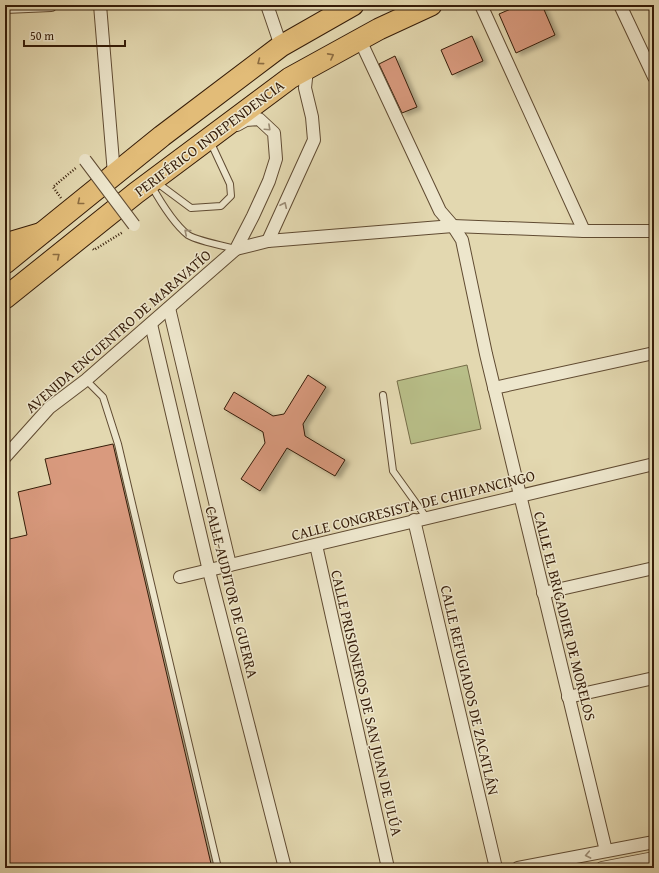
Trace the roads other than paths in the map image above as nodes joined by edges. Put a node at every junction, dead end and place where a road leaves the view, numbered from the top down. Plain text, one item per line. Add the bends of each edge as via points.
1 (51, 5) edge
2 (100, 5) edge
3 (267, 5) edge
4 (353, 5) edge
5 (431, 5) edge
6 (481, 5) edge
7 (620, 5) edge
8 (5, 7) edge
9 (360, 40) junction
10 (281, 46) junction
11 (307, 69) junction
12 (654, 77) edge
13 (162, 136) junction
14 (209, 138) junction
15 (85, 160) road end
16 (114, 174) junction
17 (151, 182) junction
18 (134, 225) dead end
19 (453, 226) junction
20 (43, 231) junction
21 (584, 231) junction
22 (654, 231) edge
23 (268, 241) junction
24 (5, 243) edge
25 (236, 249) junction
26 (5, 263) edge
27 (5, 282) edge
28 (5, 298) edge
29 (169, 308) junction
30 (151, 324) junction
31 (654, 353) edge
32 (86, 380) junction
33 (494, 388) junction
34 (383, 395) dead end
35 (5, 457) edge
36 (654, 464) edge
37 (519, 495) junction
38 (426, 517) junction
39 (414, 520) junction
40 (316, 545) junction
41 (230, 565) junction
42 (654, 568) edge
43 (209, 571) junction
44 (180, 577) dead end
45 (543, 593) junction
46 (654, 678) edge
47 (568, 697) junction
48 (654, 842) edge
49 (622, 848) junction
50 (606, 851) junction
51 (654, 858) edge
52 (626, 866) edge
53 (533, 867) edge
54 (218, 868) edge
55 (285, 868) edge
56 (388, 868) edge
57 (496, 868) edge
58 (518, 868) edge
59 (602, 868) edge

1 - 8 street
2 - 16 street
3 - 10 street
4 - 10 highway, PERIFÉRICO INDEPENDENCIA
5 - 9 highway, PERIFÉRICO INDEPENDENCIA
6 - 21 street
7 - 12 street
11 -> 9 highway, PERIFÉRICO INDEPENDENCIA
9 - 19 street via 440,211
10 -> 13 highway, PERIFÉRICO INDEPENDENCIA
11 - 14 highway, PERIFÉRICO INDEPENDENCIA via 290,78
23 -> 11 street via 314,140 305,88
13 - 16 highway, PERIFÉRICO INDEPENDENCIA
13 - 27 highway via 149,155 119,188
14 - 17 highway, PERIFÉRICO INDEPENDENCIA
14 - 17 lane via 230,184 230,196 221,206 191,208
14 -> 25 street via 246,120 259,119 274,133 276,159 269,180
15 - 18 street, bridge
16 -> 20 highway, PERIFÉRICO INDEPENDENCIA
25 -> 17 lane via 189,235 172,217
28 -> 17 highway, PERIFÉRICO INDEPENDENCIA
19 - 21 street
19 - 23 street
19 - 33 street, CALLE EL BRIGADIER DE MORELOS via 462,240
20 - 24 main road
20 - 26 highway, PERIFÉRICO INDEPENDENCIA
21 - 22 street
23 - 25 street
25 - 29 street, AVENIDA ENCUENTRO DE MARAVATÍO
29 - 30 street, AVENIDA ENCUENTRO DE MARAVATÍO
29 - 41 street, CALLE AUDITOR DE GUERRA
30 - 32 street, AVENIDA ENCUENTRO DE MARAVATÍO
30 - 43 street, CALLE AUDITOR DE GUERRA
31 - 33 street
32 - 35 street, AVENIDA ENCUENTRO DE MARAVATÍO via 49,408
32 - 54 lane via 103,397 118,444
33 - 37 street, CALLE EL BRIGADIER DE MORELOS
34 - 38 lane via 393,471
36 - 37 street, CALLE CONGRESISTA DE CHILPANCINGO
37 - 38 street, CALLE CONGRESISTA DE CHILPANCINGO
37 - 45 street, CALLE EL BRIGADIER DE MORELOS
38 - 39 street, CALLE CONGRESISTA DE CHILPANCINGO
39 - 40 street, CALLE CONGRESISTA DE CHILPANCINGO
39 - 57 street, CALLE REFUGIADOS DE ZACATLÁN
40 - 41 street, CALLE CONGRESISTA DE CHILPANCINGO
40 - 56 street, CALLE PRISIONEROS DE SAN JUAN DE ULÚA
41 - 43 street, CALLE CONGRESISTA DE CHILPANCINGO
42 - 45 street
43 - 44 street, CALLE CONGRESISTA DE CHILPANCINGO
43 - 55 street, CALLE AUDITOR DE GUERRA
45 - 47 street, CALLE EL BRIGADIER DE MORELOS
46 - 47 street
47 - 50 street, CALLE EL BRIGADIER DE MORELOS
48 - 49 street
49 - 50 street
49 - 52 street
50 -> 53 street
51 - 52 street
52 - 59 street
53 - 58 street

